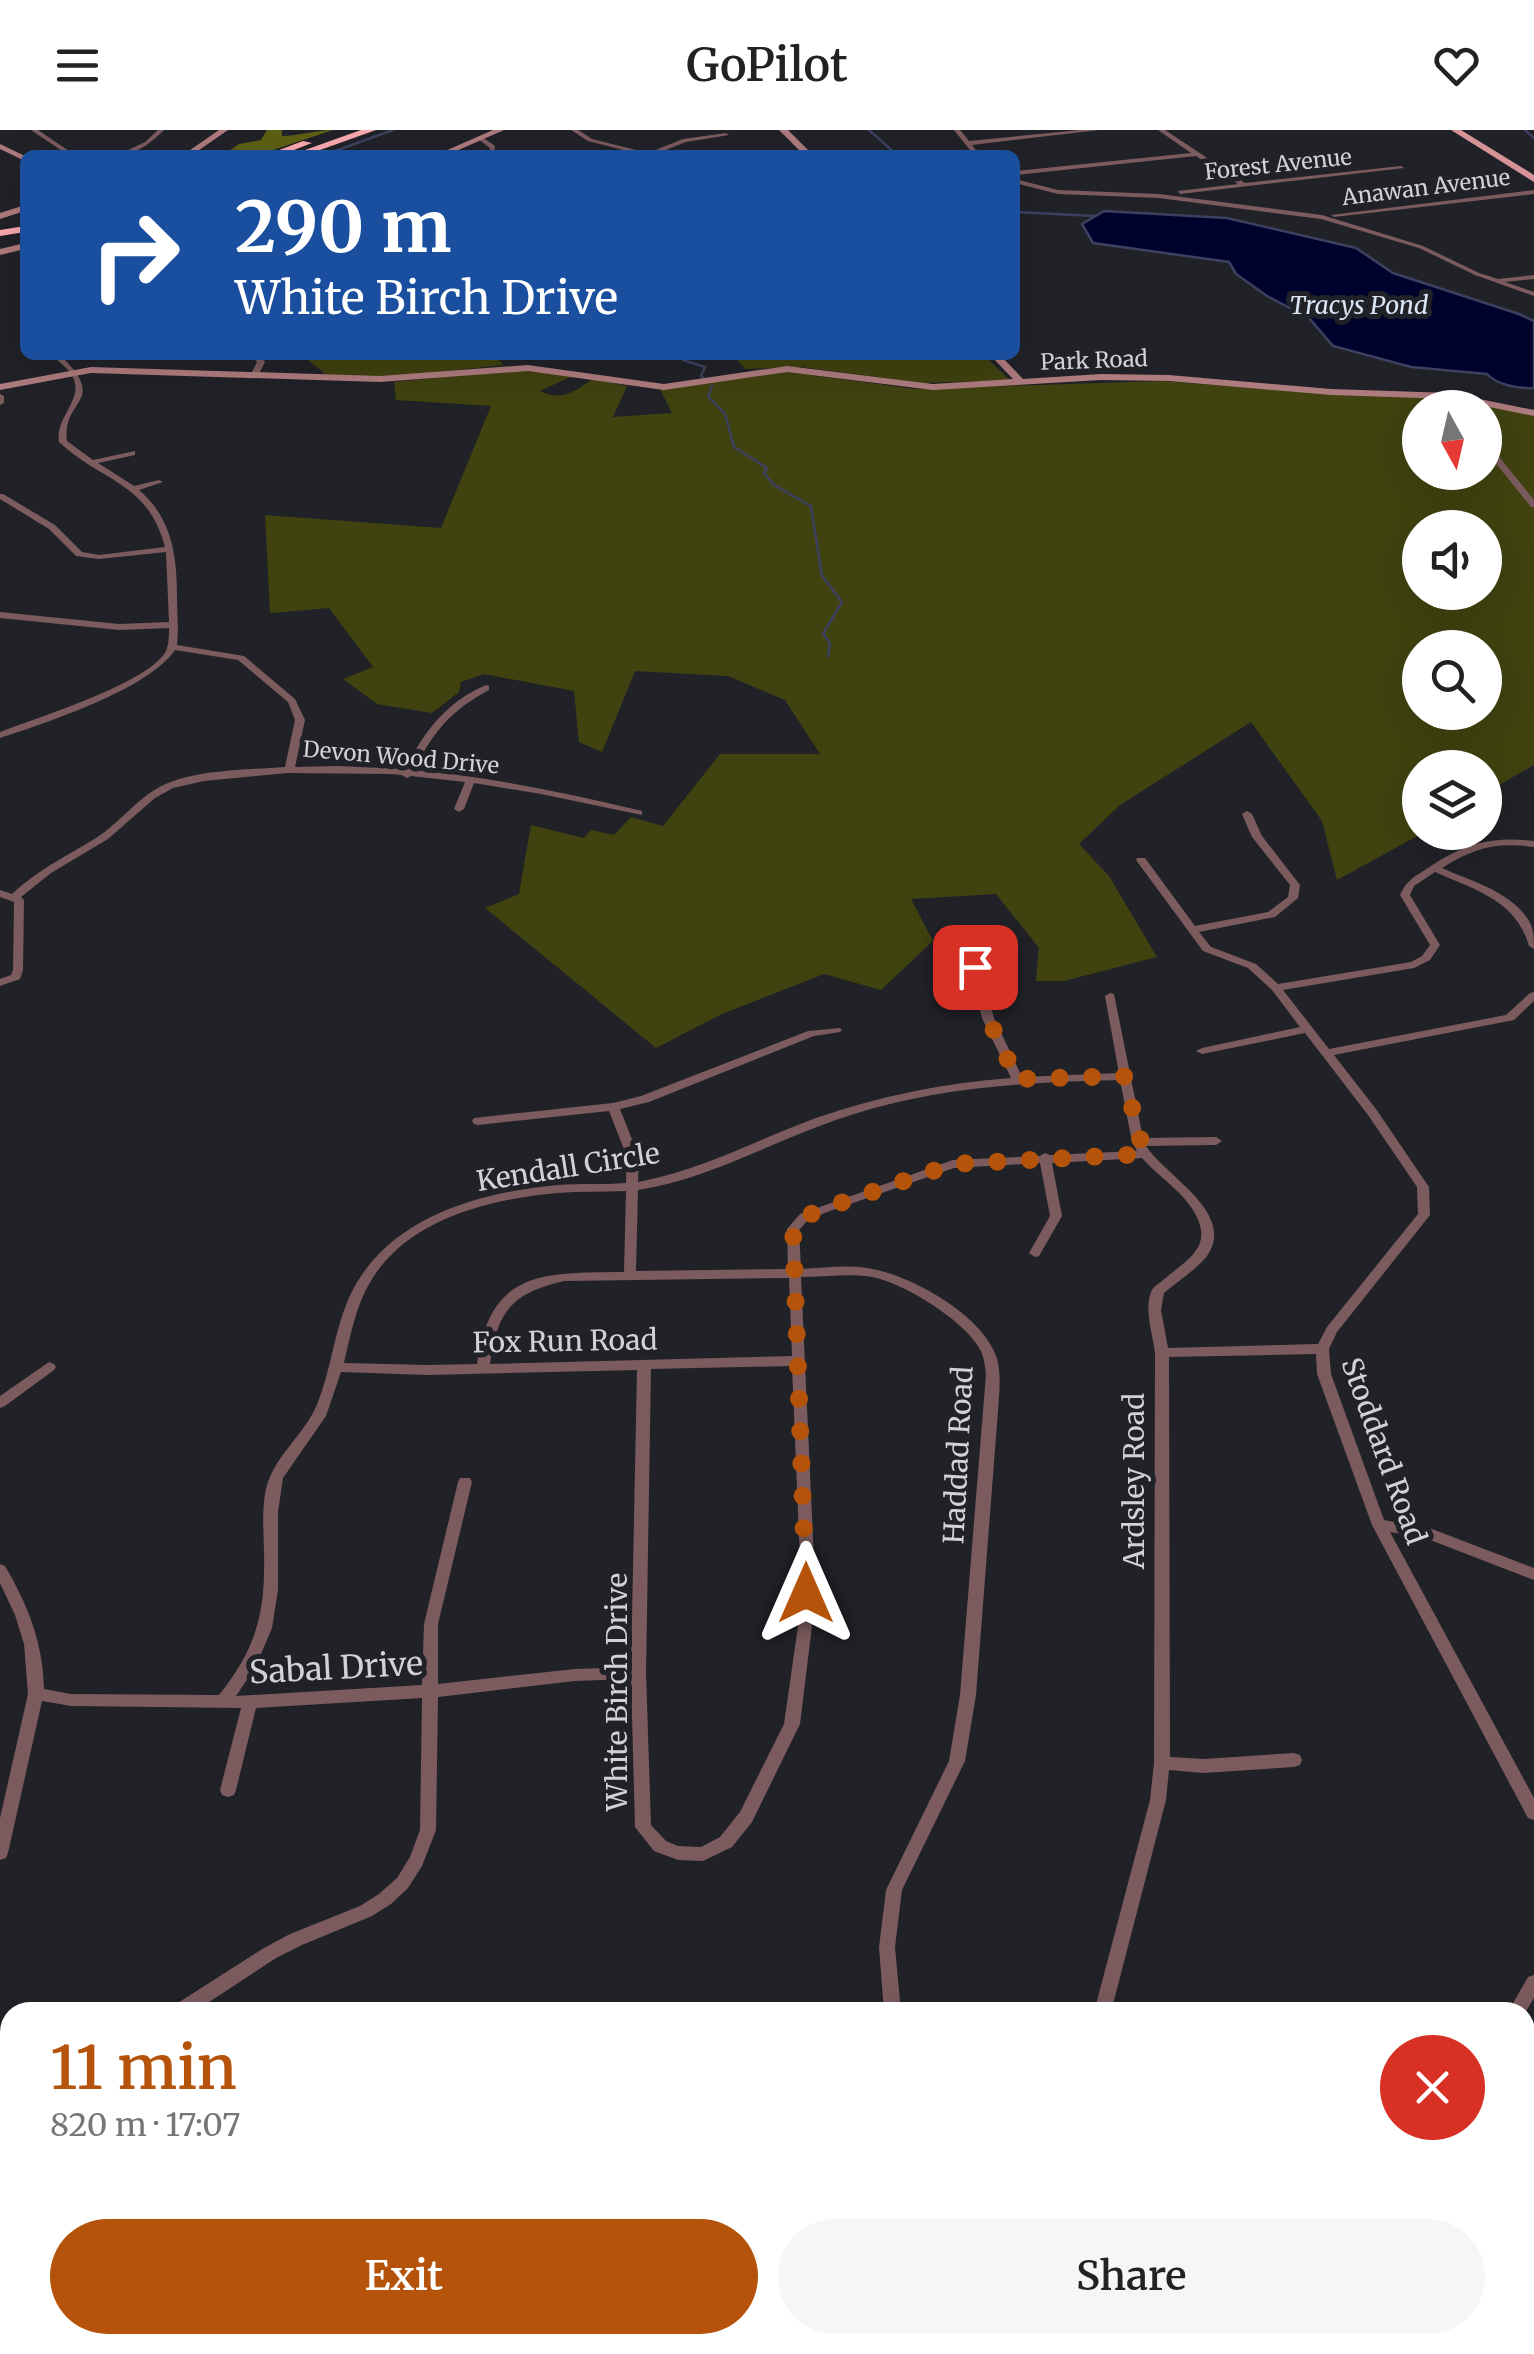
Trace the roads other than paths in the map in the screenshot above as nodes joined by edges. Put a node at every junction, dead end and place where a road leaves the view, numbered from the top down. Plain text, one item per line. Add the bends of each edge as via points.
1 (34, 130) edge
2 (162, 130) edge
3 (224, 130) edge
4 (343, 130) edge
5 (372, 130) edge
6 (500, 130) edge
7 (574, 130) edge
8 (783, 130) edge
9 (957, 130) edge
10 (1096, 130) edge
11 (1161, 130) edge
12 (1455, 130) edge
13 (726, 135) dead end
14 (480, 138) junction
15 (970, 143) junction
16 (671, 148) junction
17 (64, 150) edge
18 (131, 150) edge
19 (194, 150) edge
20 (285, 150) edge
21 (314, 150) edge
22 (452, 150) edge
23 (492, 150) edge
24 (629, 150) edge
25 (665, 150) edge
26 (674, 150) edge
27 (804, 150) edge
28 (975, 150) edge
29 (1196, 154) junction
30 (1402, 168) dead end
31 (1020, 172) edge
32 (1534, 178) edge
33 (1020, 182) edge
34 (1244, 185) junction
35 (1534, 192) edge
36 (1160, 196) junction
37 (1322, 217) junction
38 (1442, 242) dead end
39 (1420, 247) junction
40 (1534, 277) edge
41 (1499, 280) junction
42 (1534, 294) edge
43 (61, 360) edge
44 (260, 360) edge
45 (1000, 360) edge
46 (72, 372) junction
47 (254, 376) junction
48 (1022, 382) junction
49 (1, 390) edge
50 (1402, 393) edge
51 (1502, 406) edge
52 (1534, 412) edge
53 (132, 452) dead end
54 (92, 462) junction
55 (1502, 466) edge
56 (159, 482) dead end
57 (132, 490) junction
58 (1523, 492) junction
59 (1534, 494) edge
60 (0, 496) edge
61 (1534, 506) edge
62 (170, 548) junction
63 (0, 615) edge
64 (172, 625) junction
65 (172, 647) junction
66 (486, 688) dead end
67 (0, 735) edge
68 (290, 768) junction
69 (406, 775) junction
70 (470, 782) junction
71 (459, 809) dead end
72 (639, 813) dead end
73 (1247, 814) dead end
74 (1534, 844) edge
75 (1141, 860) dead end
76 (1434, 868) junction
77 (0, 894) edge
78 (16, 896) junction
79 (1191, 930) junction
80 (1534, 946) edge
81 (975, 967) dead end
82 (0, 983) edge
83 (1276, 988) junction
84 (1534, 995) edge
85 (1110, 996) dead end
86 (1306, 1029) junction
87 (836, 1030) dead end
88 (1202, 1051) dead end
89 (1326, 1053) junction
90 (1124, 1076) junction
91 (1017, 1079) junction
92 (613, 1107) junction
93 (478, 1121) dead end
94 (1216, 1141) dead end
95 (1141, 1148) junction
96 (1045, 1157) junction
97 (635, 1185) junction
98 (1036, 1253) dead end
99 (793, 1272) junction
100 (630, 1276) junction
101 (1322, 1349) junction
102 (1162, 1353) junction
103 (796, 1361) junction
104 (644, 1365) junction
105 (335, 1366) junction
106 (49, 1368) dead end
107 (482, 1368) junction
108 (0, 1403) edge
109 (465, 1482) dead end
110 (1379, 1525) junction
111 (0, 1570) edge
112 (1534, 1574) edge
113 (18, 1599) junction
114 (0, 1603) edge
115 (638, 1673) junction
116 (431, 1691) junction
117 (36, 1694) junction
118 (224, 1700) junction
119 (250, 1702) junction
120 (1294, 1760) dead end
121 (1162, 1763) junction
122 (228, 1790) dead end
123 (1534, 1813) edge
124 (0, 1853) edge
125 (194, 2002) edge
126 (892, 2002) edge
127 (1105, 2002) edge

1 - 17 street
2 - 18 street
3 - 19 main road
4 - 20 highway
5 - 21 highway
6 - 14 main road
7 - 24 street
8 - 27 main road
9 - 15 street
10 - 15 street
11 - 29 street
12 - 32 main road
13 - 16 street
14 - 22 main road
14 - 23 street
15 - 28 street
16 - 25 street
16 - 26 street
29 - 31 street
29 - 34 street
30 - 34 street, Forest Avenue
33 - 36 street via 1084,195
34 - 36 street, Forest Avenue
35 - 37 street, Anawan Avenue
36 - 37 street
37 - 39 street
38 - 39 street
39 - 41 street
40 - 41 street
41 - 42 street
43 - 46 street
44 - 47 street
45 - 48 main road
46 - 47 main road, Park Road
46 - 49 main road, Park Road
46 - 54 street via 79,398 60,435
47 - 48 main road, Park Road via 380,380 528,368 664,387 787,370 914,386
48 - 50 main road, Park Road via 1140,377
51 - 52 main road, Park Road
53 - 54 street
54 - 57 street
55 - 58 street
56 - 57 street
57 - 62 street via 152,506
58 - 59 street
58 - 61 street
60 - 62 street via 79,554
62 - 64 street
63 - 64 street
64 - 65 street
65 - 67 street via 164,661 130,683
65 - 68 street via 241,658 292,701 300,720
66 - 69 street via 437,720
68 - 69 street, Devon Wood Drive
68 - 78 street, Devon Wood Drive via 168,787
69 - 70 street, Devon Wood Drive
70 - 71 street
70 - 72 street, Devon Wood Drive
73 - 79 street via 1295,885 1292,898 1271,915
74 - 76 street via 1479,843
75 - 79 street, Stoddard Road
76 - 80 street via 1523,916 1532,926
76 - 83 street via 1405,895 1435,946 1426,958
77 - 78 street
78 - 82 street via 16,977
79 - 83 street, Stoddard Road via 1207,949 1252,966
81 - 91 street via 988,1018
83 - 86 street, Stoddard Road
84 - 89 street via 1510,1018
85 - 90 street
86 - 88 street
86 - 89 street, Stoddard Road
87 - 92 street
89 - 101 street, Stoddard Road via 1414,1170 1425,1202 1414,1229
90 - 91 street, Kendall Circle
90 - 95 street
91 - 97 street, Kendall Circle via 888,1099
92 - 93 street
92 - 97 street via 633,1156
94 - 95 street, White Birch Drive
95 - 96 street, White Birch Drive
95 - 102 street, Ardsley Road via 1186,1190 1208,1227 1200,1256 1158,1291
96 - 98 street via 1056,1216
96 - 99 street, White Birch Drive via 953,1164 804,1217 793,1229
97 - 100 street
97 - 105 street, Kendall Circle via 526,1193 416,1230 392,1248 356,1297
99 - 100 street, Haddad Road
99 - 103 street, White Birch Drive
99 - 126 street, Haddad Road via 891,1276 968,1326 993,1368 968,1696 957,1761 894,1890 888,1947
100 - 107 street, Haddad Road via 564,1278 520,1290 492,1318
101 - 102 street
101 - 110 street, Stoddard Road via 1324,1374
102 - 121 street, Ardsley Road
103 - 104 street, Fox Run Road
103 - 115 street, White Birch Drive via 807,1560 792,1724 746,1817 726,1842 702,1854 660,1846 643,1827
104 - 107 street, Fox Run Road
104 - 115 street, White Birch Drive
105 - 107 street, Fox Run Road
105 - 118 street, Kendall Circle via 319,1415 276,1478 274,1596 245,1676
106 - 108 street
109 - 116 street via 431,1624
110 - 112 street via 1426,1533
110 - 123 street, Stoddard Road
111 - 113 street
113 - 114 street
113 - 117 street via 29,1624
115 - 116 street, Sabal Drive
116 - 119 street, Sabal Drive
116 - 125 street via 428,1830 402,1886 368,1912 272,1952
117 - 118 street, Sabal Drive
117 - 124 street
118 - 119 street, Sabal Drive
119 - 122 street
120 - 121 street
121 - 127 street, Ardsley Road

